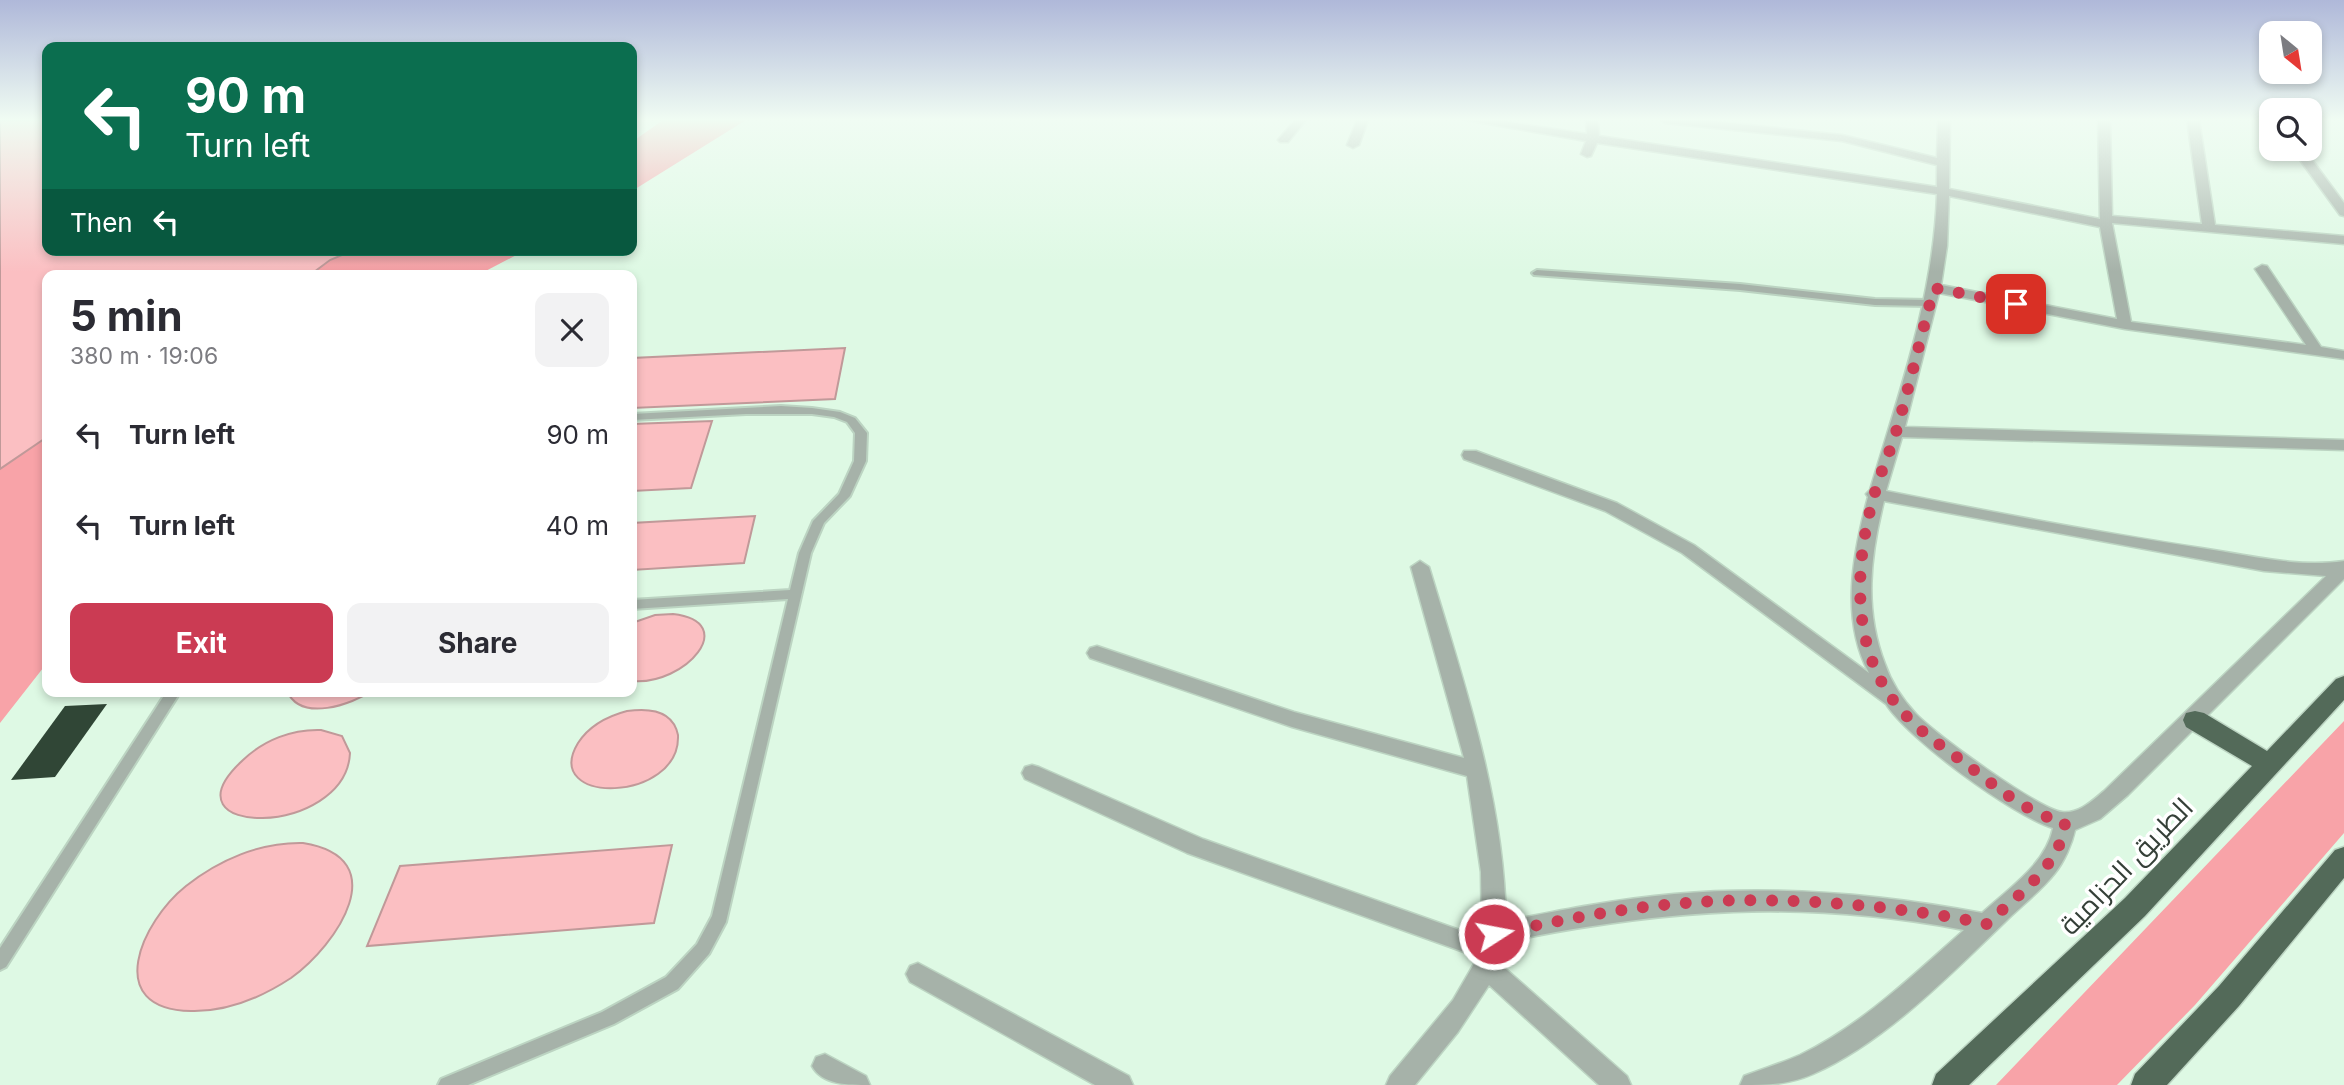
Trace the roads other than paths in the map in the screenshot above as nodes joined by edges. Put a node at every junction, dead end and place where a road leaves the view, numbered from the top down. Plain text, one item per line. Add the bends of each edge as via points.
1 (1805, 171) edge
2 (1942, 171) edge
3 (2105, 171) edge
4 (2201, 171) edge
5 (2314, 171) edge
6 (1941, 191) junction
7 (2344, 212) edge
8 (2106, 221) junction
9 (2209, 226) junction
10 (2344, 240) edge
11 (2262, 268) dead end
12 (1538, 273) dead end
13 (1932, 296) junction
14 (2125, 325) junction
15 (2316, 350) junction
16 (2344, 355) edge
17 (2344, 365) edge
18 (637, 417) edge
19 (1896, 432) junction
20 (2344, 445) edge
21 (1470, 455) dead end
22 (1874, 494) junction
23 (1420, 567) dead end
24 (2344, 568) edge
25 (796, 594) junction
26 (637, 604) edge
27 (1097, 653) dead end
28 (2344, 685) edge
29 (170, 697) edge
30 (1895, 703) junction
31 (2194, 720) junction
32 (2268, 764) junction
33 (1475, 770) junction
34 (1032, 773) dead end
35 (2065, 822) junction
36 (2344, 858) edge
37 (1987, 924) junction
38 (1491, 951) junction
39 (0, 962) edge
40 (918, 974) dead end
41 (825, 1066) dead end
42 (447, 1085) edge
43 (857, 1085) edge
44 (1120, 1085) edge
45 (1399, 1085) edge
46 (1618, 1085) edge
47 (1753, 1085) edge
48 (1947, 1085) edge
49 (2147, 1085) edge

1 - 6 street
2 - 6 street
3 - 8 street
4 - 9 street
5 - 7 street
6 - 8 street
6 - 13 street via 1943,238
8 - 9 street
8 - 14 street
9 - 10 street
11 - 15 street
12 - 13 lane via 1740,286 1875,302
13 - 14 street
13 - 19 street
14 - 15 street
15 - 16 street
15 - 17 street
18 - 25 lane via 799,411 851,419 861,433 860,461 844,496 819,521 805,553
19 - 20 street
19 - 22 street
21 - 30 street via 1611,507 1688,549
22 - 24 street via 2279,566
22 - 30 street via 1860,570 1861,614 1877,671
23 - 33 street
24 - 31 street
25 - 26 lane
25 - 42 lane via 720,918 703,949 672,983 608,1018
27 - 33 street via 1292,719
28 - 32 highway, الطريق الحزامية
29 - 39 lane
30 - 35 street via 1928,736 2017,800
31 - 32 highway
31 - 35 street via 2107,801 2076,821
32 - 48 highway, الطريق الحزامية via 2135,907
33 - 38 street via 1490,838
34 - 38 street via 1195,846
35 - 37 street via 2062,839 2047,866
36 - 49 highway via 2229,996
37 - 38 street via 1877,908 1752,900 1647,907
37 - 47 street via 1894,1007 1842,1045
38 - 45 street via 1469,996
38 - 46 street
40 - 44 street
41 - 43 street

